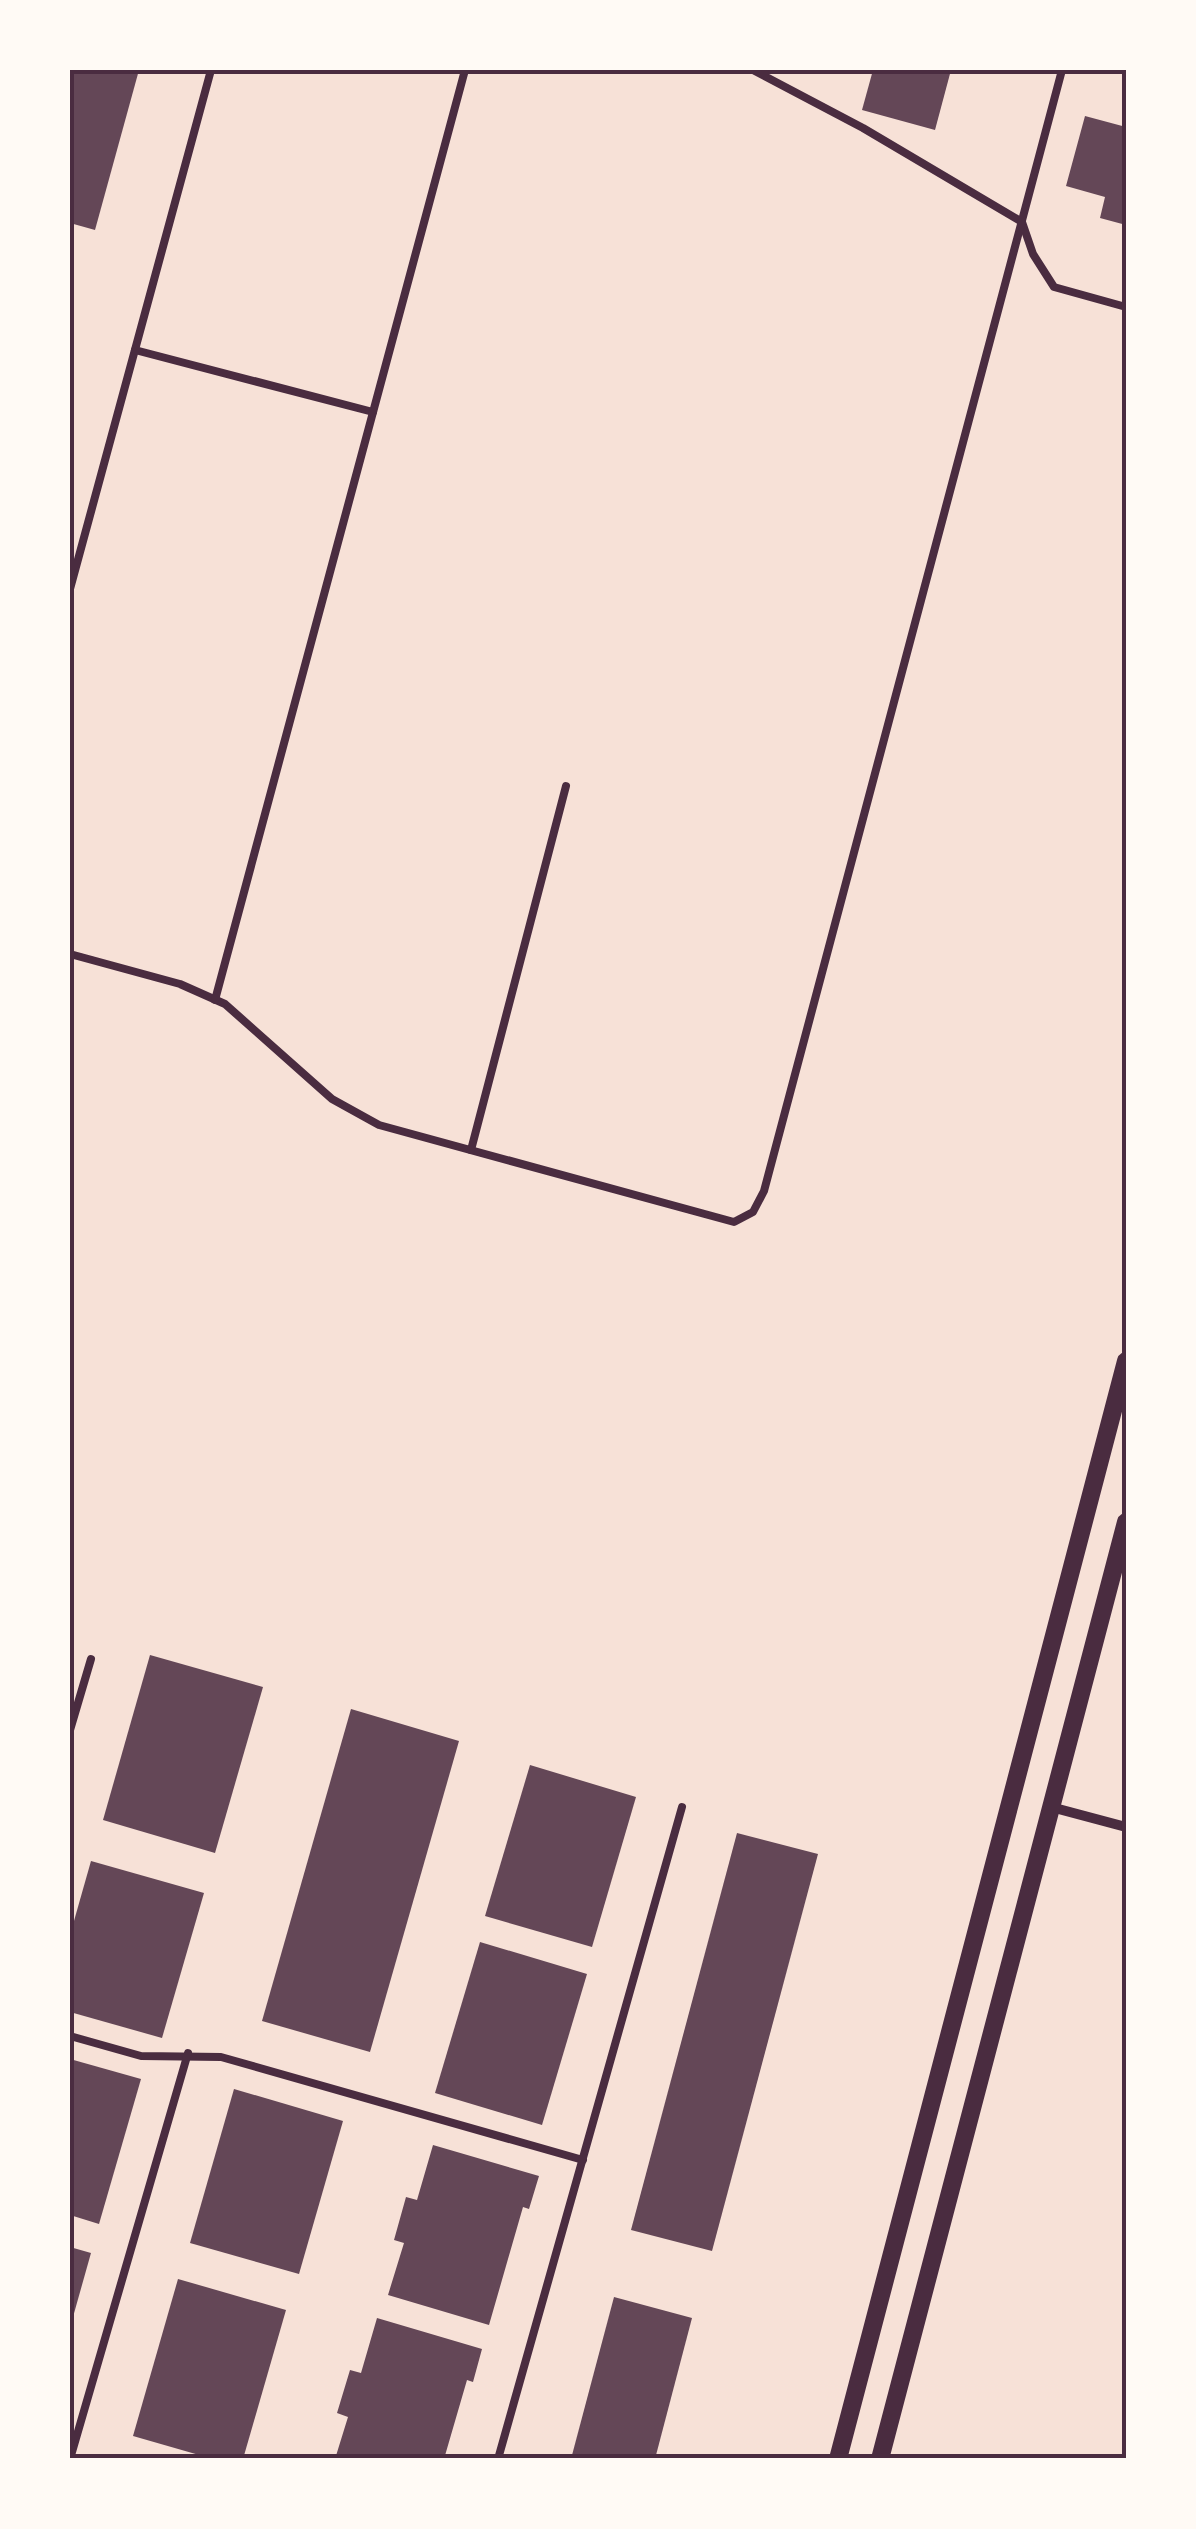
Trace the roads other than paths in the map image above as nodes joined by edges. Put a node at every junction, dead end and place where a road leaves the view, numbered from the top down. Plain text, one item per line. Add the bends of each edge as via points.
1 (211, 70) edge
2 (465, 70) edge
3 (753, 70) edge
4 (1062, 70) edge
5 (1022, 222) junction
6 (1126, 307) edge
7 (135, 350) junction
8 (373, 412) junction
9 (70, 590) edge
10 (566, 786) dead end
11 (70, 954) edge
12 (215, 1000) junction
13 (470, 1150) junction
14 (1126, 1360) edge
15 (1126, 1522) edge
16 (90, 1659) dead end
17 (70, 1730) edge
18 (682, 1807) dead end
19 (1051, 1807) junction
20 (1126, 1827) edge
21 (70, 2036) edge
22 (188, 2054) junction
23 (583, 2160) junction
24 (70, 2459) edge
25 (498, 2459) edge
26 (838, 2459) edge
27 (880, 2459) edge

1 - 7 lane
2 - 8 lane
3 - 5 lane
4 - 5 lane
5 - 6 lane via 1054,288
5 - 13 lane via 753,1212 734,1222
7 - 8 lane
7 - 9 lane
8 - 12 lane
10 - 13 lane
11 - 12 lane
12 - 13 lane via 239,1012 332,1099 379,1125
14 - 26 street
15 - 19 street
16 - 17 lane
18 - 23 lane
19 - 20 street
19 - 27 street
21 - 22 lane via 141,2056
22 - 23 lane via 221,2057
22 - 24 lane
23 - 25 lane

